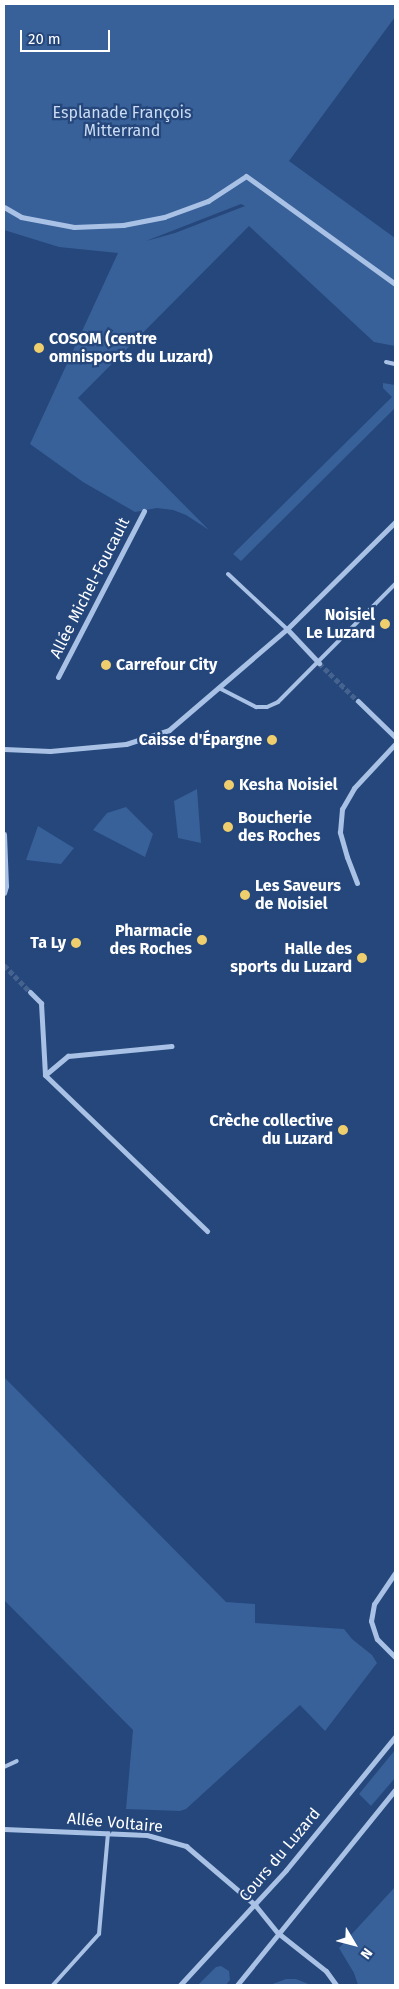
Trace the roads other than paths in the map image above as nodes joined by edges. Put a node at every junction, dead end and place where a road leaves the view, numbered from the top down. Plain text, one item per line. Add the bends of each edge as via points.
1 (4, 208) edge
2 (395, 284) edge
3 (386, 362) dead end
4 (395, 364) edge
5 (144, 511) dead end
6 (395, 522) edge
7 (228, 574) dead end
8 (395, 584) edge
9 (287, 629) junction
10 (318, 662) junction
11 (58, 677) dead end
12 (219, 688) junction
13 (358, 701) tunnel mouth
14 (395, 737) edge
15 (395, 744) edge
16 (4, 749) edge
17 (4, 834) edge
18 (358, 883) dead end
19 (4, 893) edge
20 (30, 992) tunnel mouth
21 (172, 1046) dead end
22 (45, 1075) junction
23 (207, 1231) dead end
24 (395, 1574) edge
25 (395, 1657) edge
26 (395, 1737) edge
27 (17, 1761) dead end
28 (4, 1767) edge
29 (395, 1790) edge
30 (4, 1829) edge
31 (108, 1832) junction
32 (255, 1905) junction
33 (278, 1933) junction
34 (53, 1985) edge
35 (180, 1985) edge
36 (237, 1985) edge
37 (336, 1985) edge

1 - 2 street via 21,217 74,227 123,225 164,218 208,201 246,176
3 - 4 lane
5 - 11 street, Allée Michel-Foucault
6 - 9 street
7 - 9 lane
8 - 10 lane
9 - 10 street
9 - 12 street
10 - 12 lane via 278,702 267,707 256,707
12 - 16 street via 169,730 144,739 126,744 50,751
13 - 14 street
15 - 18 street via 354,788 342,809 340,832
17 - 19 street
20 - 22 street via 41,1003
21 - 22 street via 68,1056
22 - 23 street
24 - 25 street via 374,1604 371,1621 377,1639
26 - 32 street, Cours du Luzard
27 - 28 lane
29 - 33 street
30 - 31 street, Allée Voltaire
31 - 32 street, Allée Voltaire via 147,1835 186,1846
31 - 34 lane via 98,1934
32 - 33 street, Allée Voltaire
32 - 35 street, Cours du Luzard
33 - 36 street
33 - 37 street, Allée Voltaire via 326,1971

